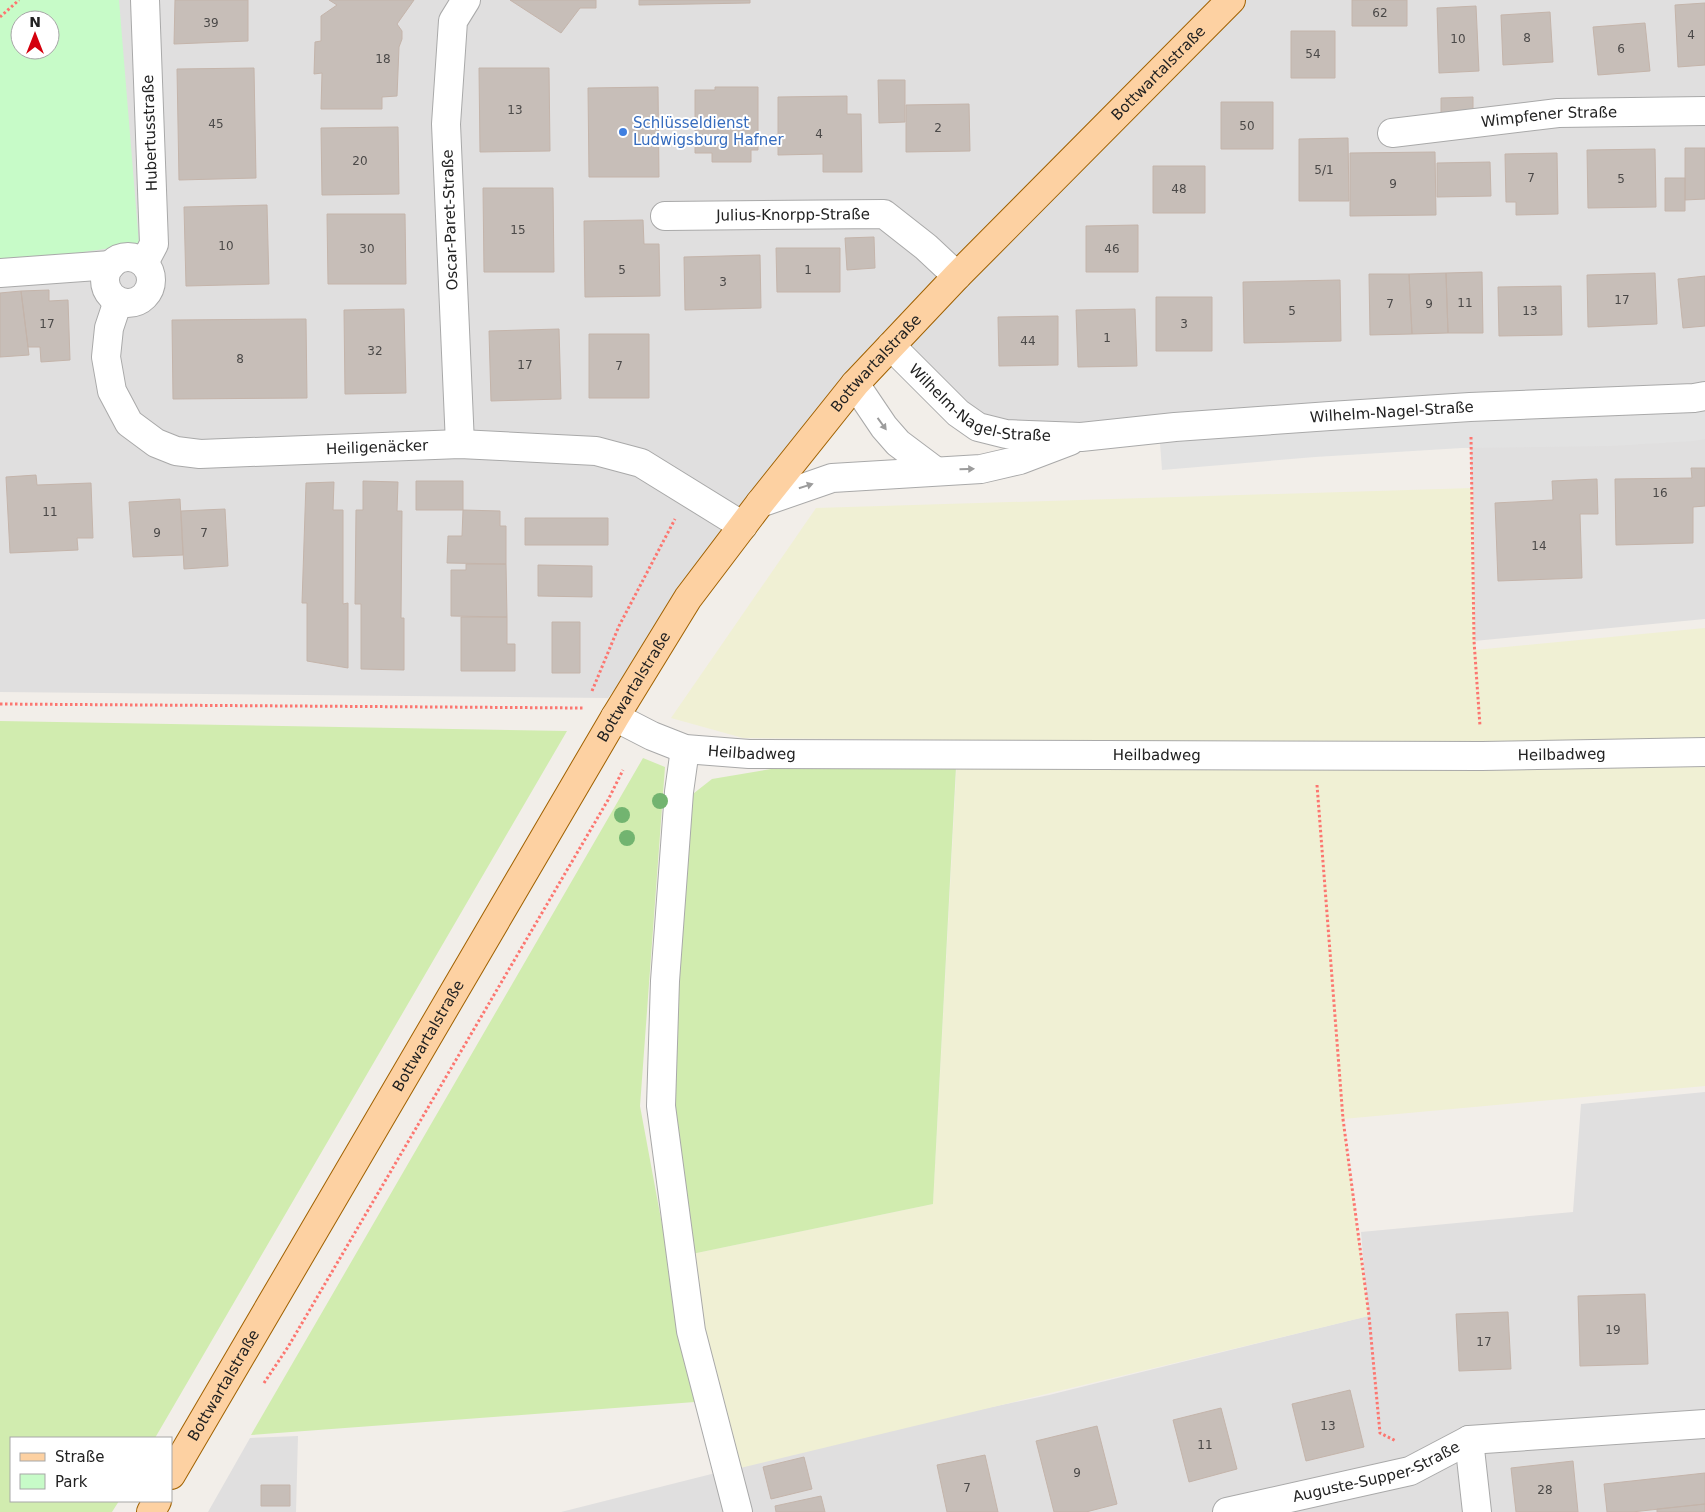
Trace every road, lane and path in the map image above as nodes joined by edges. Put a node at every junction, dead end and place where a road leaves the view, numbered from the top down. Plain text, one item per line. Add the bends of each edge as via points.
1 (19, 0) edge
2 (145, 0) edge
3 (466, 0) edge
4 (1232, 0) edge
5 (0, 17) edge
6 (1705, 111) edge
7 (1392, 133) dead end
8 (665, 216) dead end
9 (144, 263) junction
10 (111, 264) junction
11 (0, 274) edge
12 (957, 276) junction
13 (118, 301) junction
14 (891, 346) junction
15 (855, 384) junction
16 (1705, 396) edge
17 (1470, 407) junction
18 (1080, 437) junction
19 (460, 444) junction
20 (934, 470) junction
21 (691, 493) junction
22 (760, 503) junction
23 (743, 526) junction
24 (589, 699) dead end
25 (0, 704) edge
26 (586, 708) dead end
27 (615, 717) junction
28 (686, 749) junction
29 (1705, 752) edge
30 (1315, 755) junction
31 (1482, 756) junction
32 (608, 800) dead end
33 (260, 1388) dead end
34 (1705, 1424) edge
35 (1469, 1440) junction
36 (1399, 1442) dead end
37 (172, 1473) edge
38 (1302, 1504) edge
39 (738, 1512) edge
40 (1227, 1512) edge
41 (1477, 1512) edge

1 - 5 path
2 - 9 street, Hubertusstraße via 154,244
3 - 19 street, Oscar-Paret-Straße via 453,21 446,124
4 - 12 main road, Bottwartalstraße
6 - 7 street, Wimpfener Straße via 1558,113
8 - 12 street, Julius-Knorpp-Straße via 884,214
9 - 10 street via 124,257
9 - 13 street via 152,276 150,291 139,301 125,304
10 - 11 street
10 - 13 street via 105,285 112,298
12 - 14 main road, Bottwartalstraße
13 - 19 street, Heiligenäcker via 106,357 112,391 129,423 156,443 176,451 200,454
14 - 15 main road, Bottwartalstraße
14 - 18 street, Wilhelm-Nagel-Straße via 958,413 978,427 1006,434
15 -> 20 street via 898,443
15 - 22 main road, Bottwartalstraße
16 - 17 street, Wilhelm-Nagel-Straße
17 - 18 street, Wilhelm-Nagel-Straße
17 - 31 path via 1474,641
20 -> 18 street, Wilhelm-Nagel-Straße via 981,468 1020,460
19 - 21 street, Heiligenäcker via 596,451 640,463
22 -> 20 street, Wilhelm-Nagel-Straße via 832,478
21 - 23 street, Heiligenäcker
21 - 24 path via 619,626
22 - 23 main road, Bottwartalstraße
23 - 27 main road, Bottwartalstraße via 688,598
25 - 26 path
27 - 28 street, Heilbadweg
27 - 37 main road, Bottwartalstraße
28 - 30 street, Heilbadweg via 759,754
28 - 39 street via 679,792 665,981 661,1106 691,1331
29 - 31 street, Heilbadweg
30 - 31 street, Heilbadweg
30 - 36 path via 1343,1119 1369,1316 1380,1433
32 - 33 path via 288,1347
34 - 35 street, Auguste-Supper-Straße
35 - 38 street, Auguste-Supper-Straße via 1410,1471
35 - 41 street
38 - 40 street, Auguste-Supper-Straße

